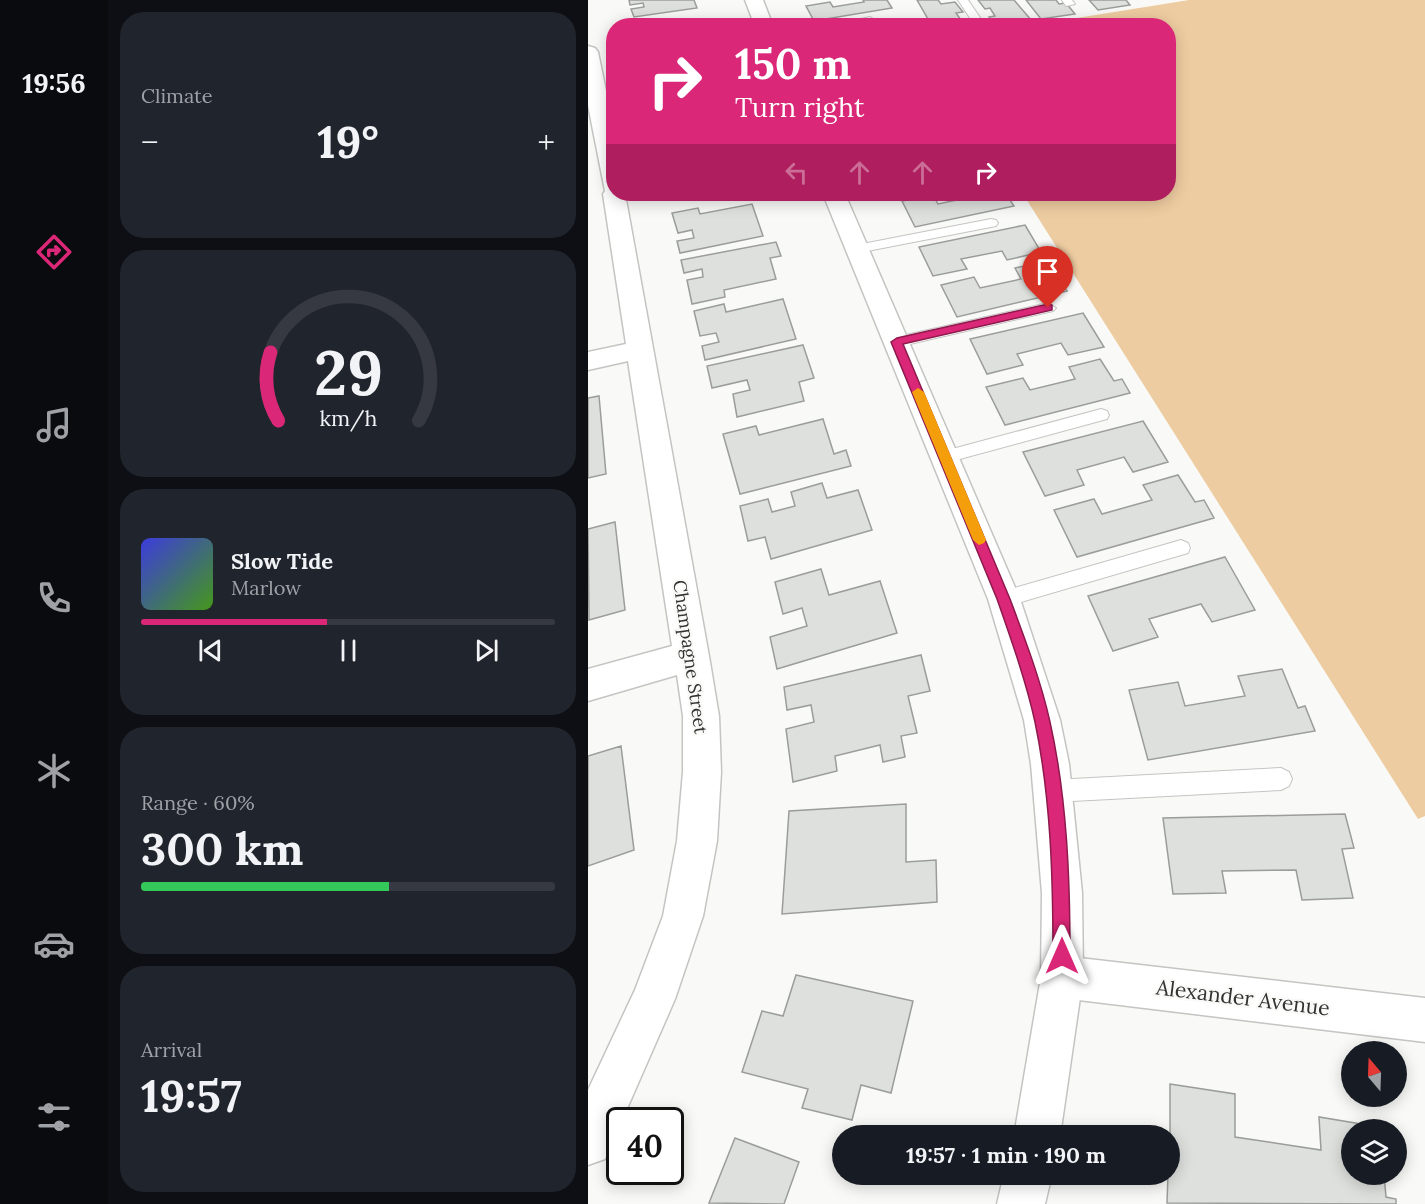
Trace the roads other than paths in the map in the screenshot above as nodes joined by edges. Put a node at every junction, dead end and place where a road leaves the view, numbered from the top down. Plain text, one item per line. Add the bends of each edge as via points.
1 (754, 0) edge
2 (963, 0) edge
3 (762, 18) edge
4 (975, 18) edge
5 (588, 52) edge
6 (603, 156) edge
7 (615, 201) edge
8 (837, 201) edge
9 (991, 223) dead end
10 (857, 249) junction
11 (1048, 308) dead end
12 (897, 342) junction
13 (639, 350) junction
14 (588, 361) edge
15 (1101, 416) dead end
16 (945, 457) junction
17 (1181, 548) dead end
18 (1004, 599) junction
19 (692, 656) junction
20 (588, 685) edge
21 (1281, 779) dead end
22 (1053, 791) junction
23 (1062, 977) junction
24 (1425, 1020) edge
25 (1039, 1125) edge
26 (588, 1142) edge
27 (1025, 1185) edge
28 (1021, 1204) edge

1 - 3 street
2 - 4 lane
5 - 6 street
7 - 13 street, Champagne Street
8 - 10 street
9 - 10 lane
10 - 12 street
11 - 12 lane
12 - 16 street
13 - 14 street
13 - 19 street, Champagne Street
15 - 16 lane
16 - 18 street
17 - 18 lane
18 - 22 street via 1042,720
19 - 20 street
19 - 26 street, Champagne Street via 701,716 702,772 697,841 683,916 653,999
21 - 22 lane
22 - 23 street via 1062,893
23 - 24 street, Alexander Avenue
23 - 25 street
27 - 28 street

